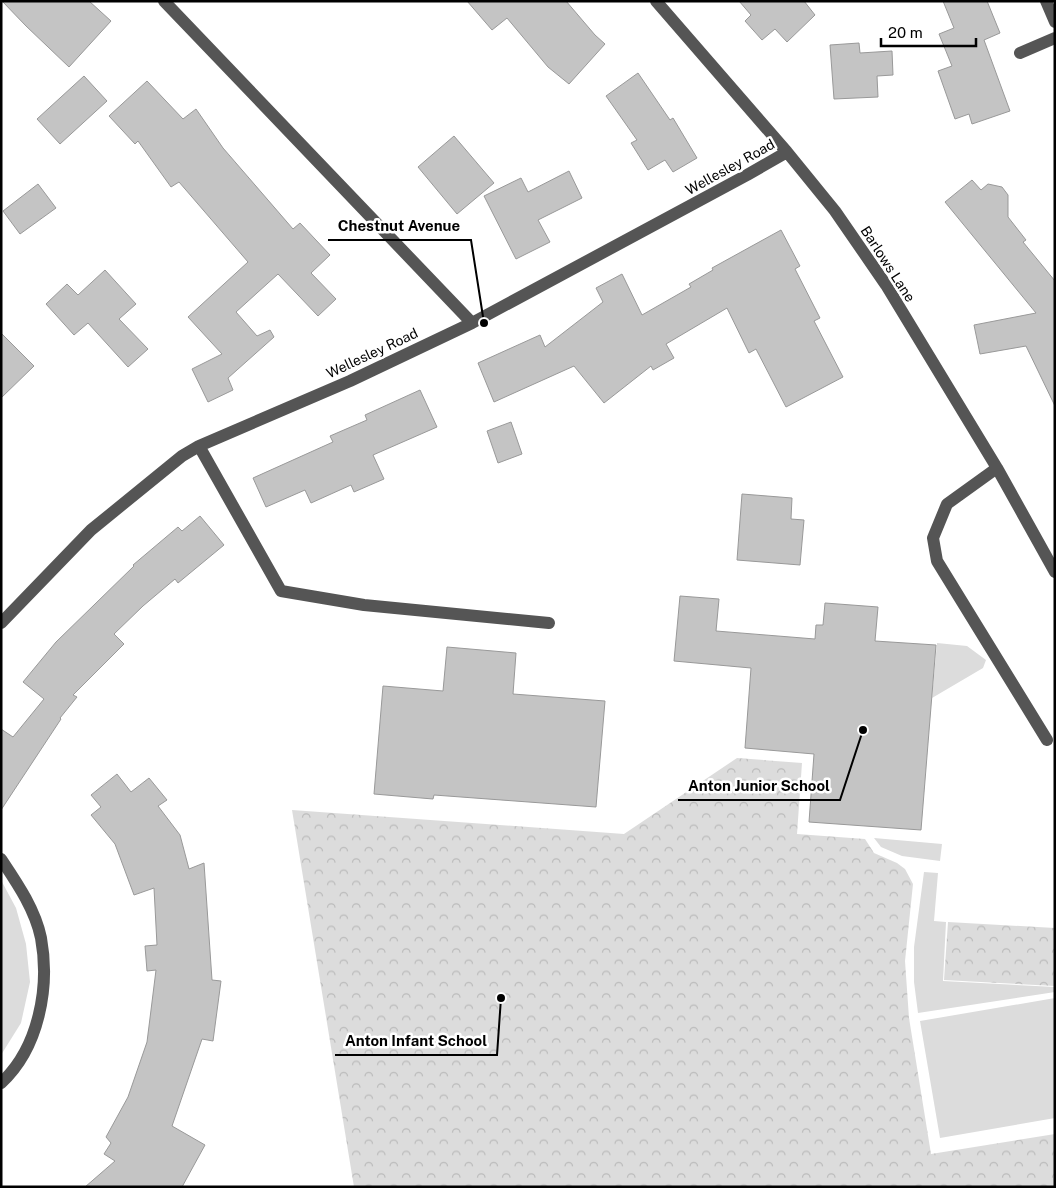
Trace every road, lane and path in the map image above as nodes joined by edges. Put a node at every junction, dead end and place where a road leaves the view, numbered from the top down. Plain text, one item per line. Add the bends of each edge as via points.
1 (164, 1) edge
2 (656, 1) edge
3 (1046, 1) edge
4 (1055, 22) edge
5 (1055, 38) edge
6 (1020, 53) dead end
7 (787, 152) junction
8 (472, 323) junction
9 (199, 446) junction
10 (997, 468) junction
11 (1055, 572) edge
12 (1, 623) edge
13 (549, 623) dead end
14 (1047, 740) dead end
15 (1, 859) edge
16 (1, 1083) edge

1 - 8 street
2 - 7 street, Barlows Lane
3 - 4 street
5 - 6 street
7 - 8 street, Wellesley Road
7 - 10 street, Barlows Lane via 835,211 886,286
8 - 9 street, Wellesley Road via 350,381
9 - 12 street, Wellesley Road via 91,530
9 - 13 street via 281,591 364,605
10 - 11 street, Barlows Lane
10 - 14 street via 947,504 933,538 937,561
15 - 16 street via 31,908 40,936 44,975 40,1010 30,1041 13,1072

